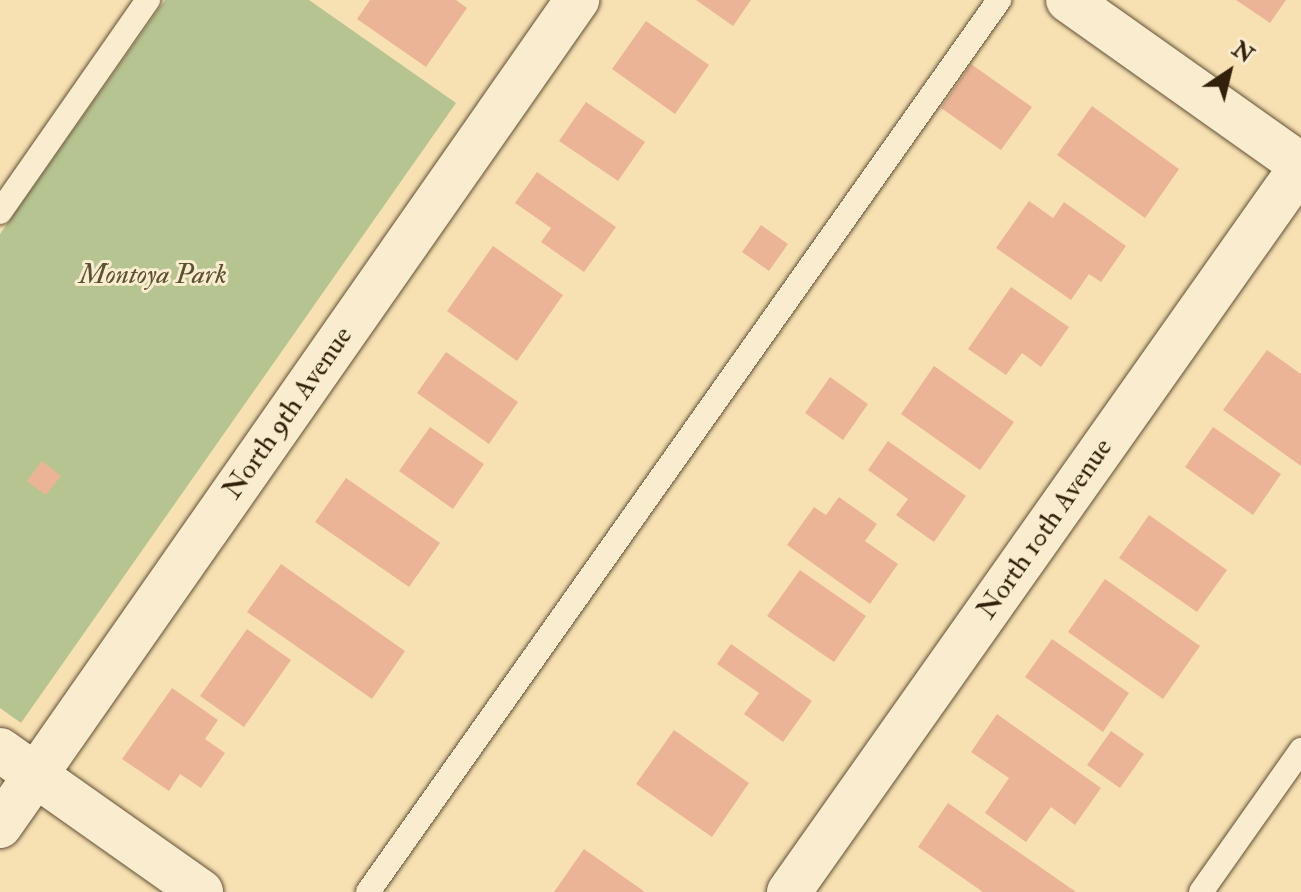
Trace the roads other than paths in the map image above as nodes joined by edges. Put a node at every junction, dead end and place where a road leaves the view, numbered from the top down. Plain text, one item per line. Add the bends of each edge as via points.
1 (148, 0) edge
2 (577, 0) edge
3 (999, 0) edge
4 (1068, 0) edge
5 (1301, 166) edge
6 (0, 212) edge
7 (0, 750) edge
8 (1301, 750) edge
9 (35, 775) junction
10 (0, 826) edge
11 (201, 892) edge
12 (368, 892) edge
13 (789, 892) edge
14 (1201, 892) edge

1 - 6 lane
2 - 9 street, North 9th Avenue
3 - 12 lane
4 - 5 street
5 - 13 street, North 10th Avenue
7 - 9 street
8 - 14 lane
9 - 10 street, North 9th Avenue
9 - 11 street

